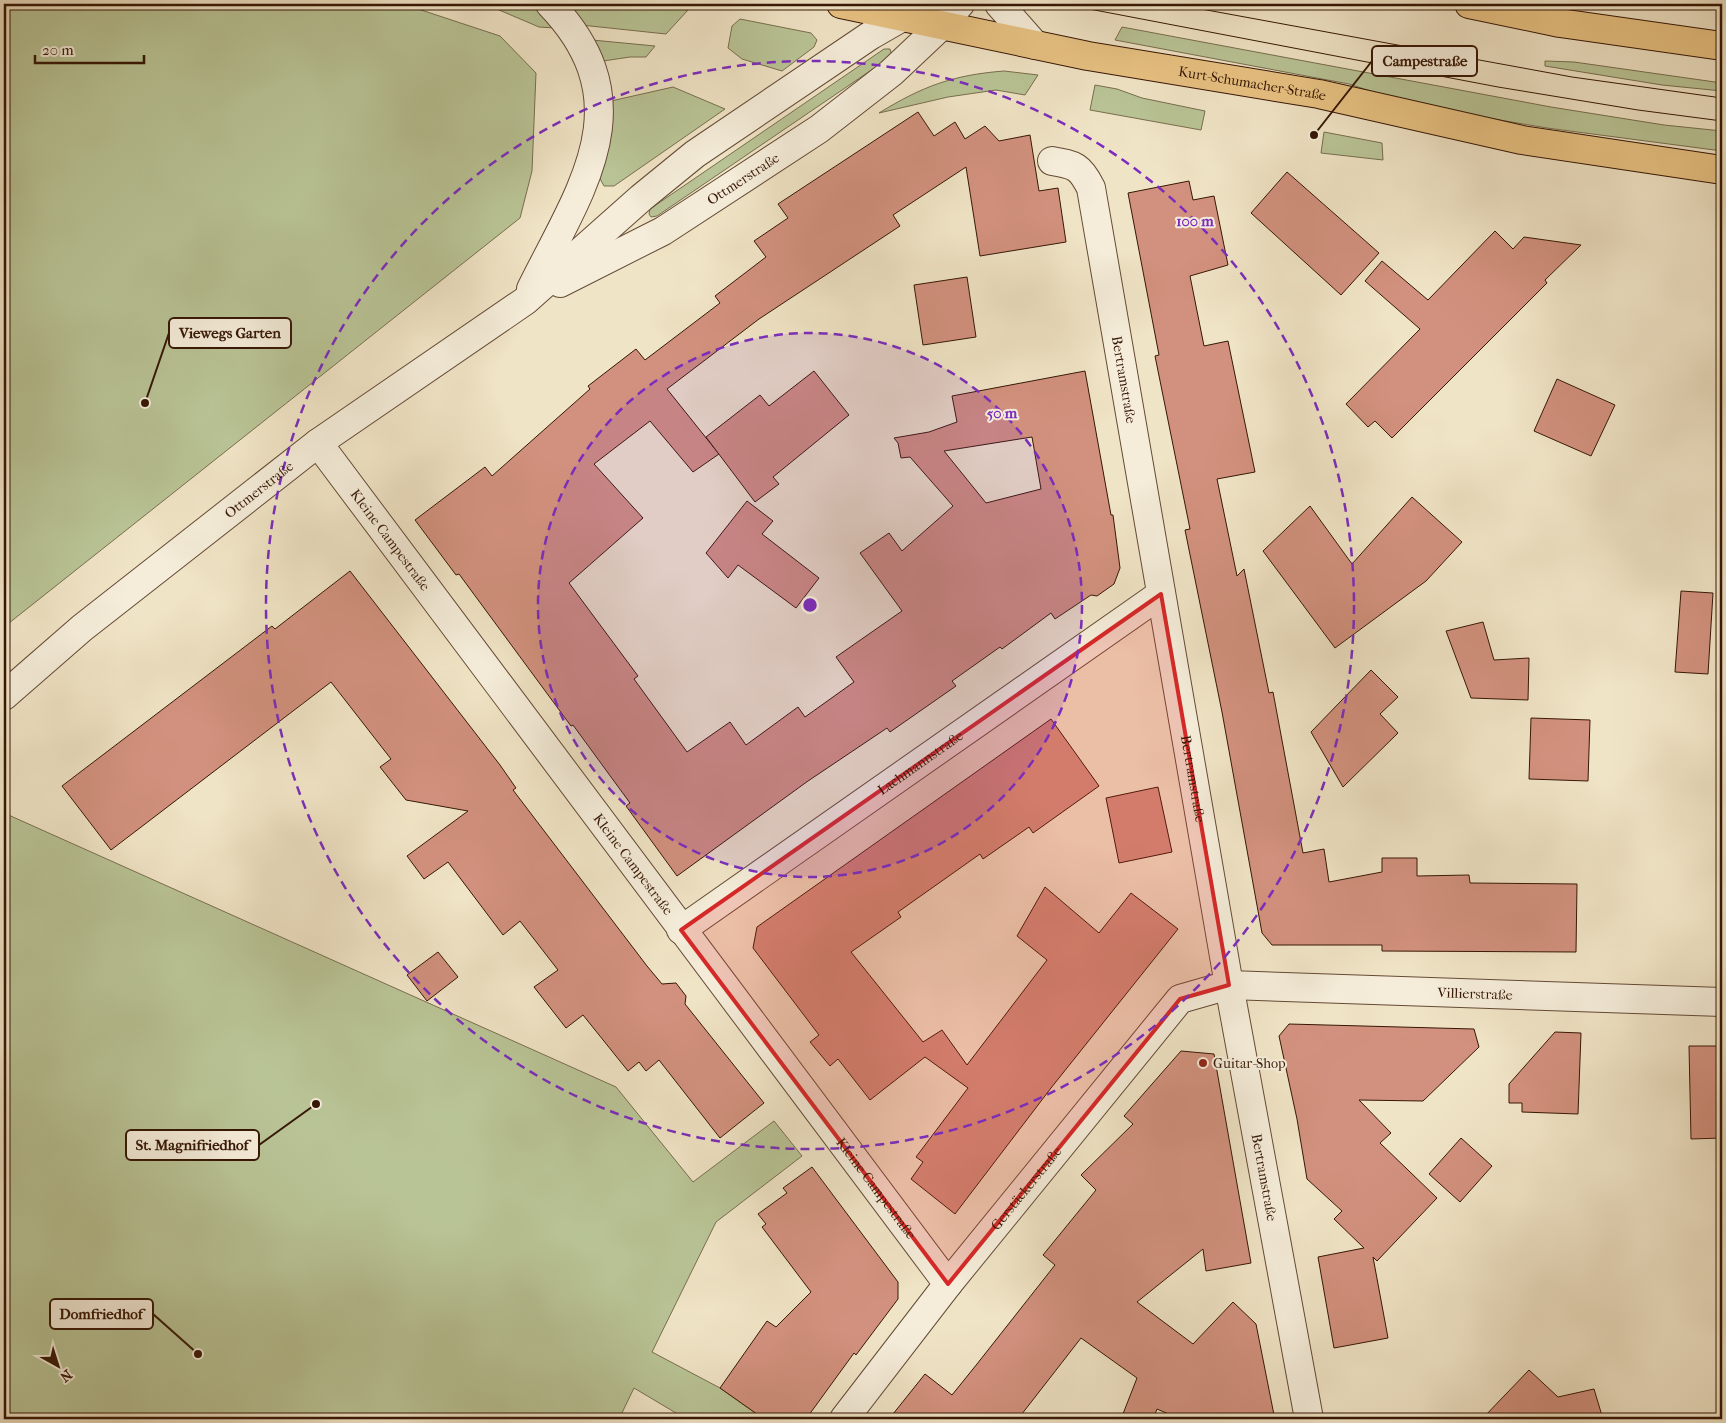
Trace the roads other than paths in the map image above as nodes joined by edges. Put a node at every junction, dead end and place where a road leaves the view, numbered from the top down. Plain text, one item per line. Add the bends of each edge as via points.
1 (550, 4) edge
2 (841, 4) edge
3 (960, 4) edge
4 (999, 4) edge
5 (1469, 4) edge
6 (914, 10) edge
7 (942, 25) junction
8 (1035, 45) junction
9 (1722, 46) edge
10 (1052, 162) dead end
11 (1722, 170) edge
12 (525, 301) junction
13 (318, 443) junction
14 (1160, 594) junction
15 (4, 696) edge
16 (681, 930) junction
17 (1229, 985) junction
18 (1722, 1002) edge
19 (948, 1284) junction
20 (844, 1419) edge
21 (1309, 1419) edge

1 - 12 street via 591,64 598,98 598,131 596,152 587,175
2 - 6 main road, Kurt-Schumacher-Straße
3 - 7 street, Ottmerstraße
4 - 8 street
5 - 9 main road via 1560,23
6 - 7 main road, Kurt-Schumacher-Straße
6 - 12 street, Ottmerstraße via 871,35 694,154
7 - 8 main road, Kurt-Schumacher-Straße
7 - 12 street, Ottmerstraße via 891,73 846,109 719,196 663,230
8 - 11 main road, Kurt-Schumacher-Straße via 1319,94 1522,140
10 - 14 street, Bertramstraße via 1074,165 1084,174 1091,188
12 - 13 street, Ottmerstraße
13 - 15 street, Ottmerstraße via 82,628
13 - 16 street, Kleine Campestraße
14 - 16 street, Lachmannstraße
14 - 17 street, Bertramstraße
16 - 19 street, Kleine Campestraße
17 - 18 street, Villierstraße
17 - 19 street, Gerstäckerstraße via 1180,999
17 - 21 street, Bertramstraße
19 - 20 street, Gerstäckerstraße

